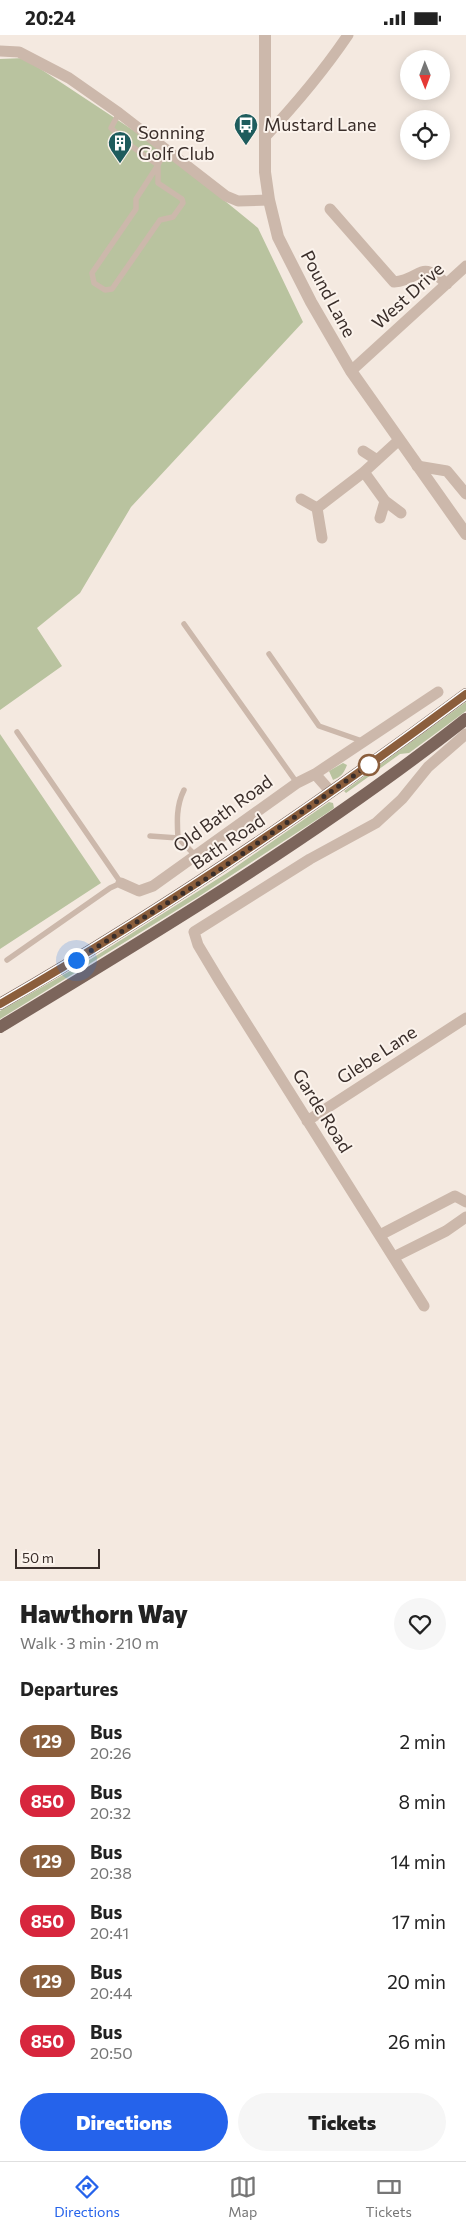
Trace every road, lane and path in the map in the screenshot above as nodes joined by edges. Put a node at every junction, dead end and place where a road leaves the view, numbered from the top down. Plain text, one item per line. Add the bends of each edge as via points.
1 (265, 35) edge
2 (348, 35) edge
3 (0, 51) edge
4 (119, 113) junction
5 (265, 137) junction
6 (166, 149) junction
7 (158, 165) junction
8 (269, 199) junction
9 (330, 209) dead end
10 (466, 267) edge
11 (447, 284) junction
12 (350, 371) junction
13 (399, 440) junction
14 (363, 451) dead end
15 (377, 460) junction
16 (417, 466) junction
17 (364, 472) junction
18 (466, 495) edge
19 (301, 499) dead end
20 (385, 501) junction
21 (318, 508) junction
22 (401, 513) dead end
23 (380, 518) dead end
24 (466, 534) edge
25 (322, 538) dead end
26 (184, 624) dead end
27 (269, 653) dead end
28 (438, 692) dead end
29 (466, 694) edge
30 (466, 719) edge
31 (17, 732) dead end
32 (466, 734) edge
33 (362, 741) junction
34 (315, 773) junction
35 (297, 783) junction
36 (184, 791) dead end
37 (332, 792) junction
38 (346, 809) junction
39 (150, 837) dead end
40 (178, 838) junction
41 (196, 856) junction
42 (121, 883) junction
43 (7, 960) dead end
44 (0, 1004) edge
45 (466, 1018) edge
46 (0, 1027) edge
47 (307, 1121) junction
48 (466, 1202) edge
49 (466, 1217) edge
50 (380, 1235) junction
51 (394, 1257) junction
52 (424, 1306) dead end

1 - 5 street, Pound Lane
2 - 5 street via 297,103
3 - 4 street via 19,52 38,61
4 - 6 street
4 - 7 lane via 111,126 113,132
5 - 8 street, Pound Lane
6 - 7 lane
6 - 8 street via 226,196 238,201
7 - 7 lane via 158,183 183,199 183,203 173,217 160,220 112,289 105,290 94,283 92,273 136,209 136,199
8 - 12 street, Pound Lane via 278,237
9 - 11 street via 394,282 408,280 422,270 433,271
10 - 11 street, West Drive
11 - 12 street, West Drive
12 - 13 street, Pound Lane
13 - 15 street
13 - 16 street, Pound Lane
14 - 15 street
15 - 17 street
16 - 18 street via 447,471
16 - 24 street, Pound Lane
17 - 20 street
17 - 21 street
19 - 21 street
20 - 22 street
20 - 23 street
21 - 25 street
26 - 35 lane
27 - 33 lane via 319,726
28 - 33 street, Old Bath Road
29 - 37 main road, Bath Road
30 - 38 main road, Bath Road
31 - 42 lane
32 - 47 street, Garde Road via 428,767 402,799 376,823 310,859 194,932 198,945
33 - 34 street, Old Bath Road
34 - 35 street, Old Bath Road
34 - 37 street
35 - 41 street, Old Bath Road
36 - 40 lane via 177,819
37 - 38 main road
37 - 44 main road, Bath Road via 125,931
38 - 46 main road, Bath Road
39 - 40 lane
40 - 41 lane
41 - 42 street, Old Bath Road via 153,886 139,891
42 - 43 lane
45 - 47 street, Glebe Lane
47 - 50 street, Garde Road
48 - 50 street via 455,1196
49 - 51 street via 446,1231
50 - 51 street, Garde Road
51 - 52 street, Garde Road

